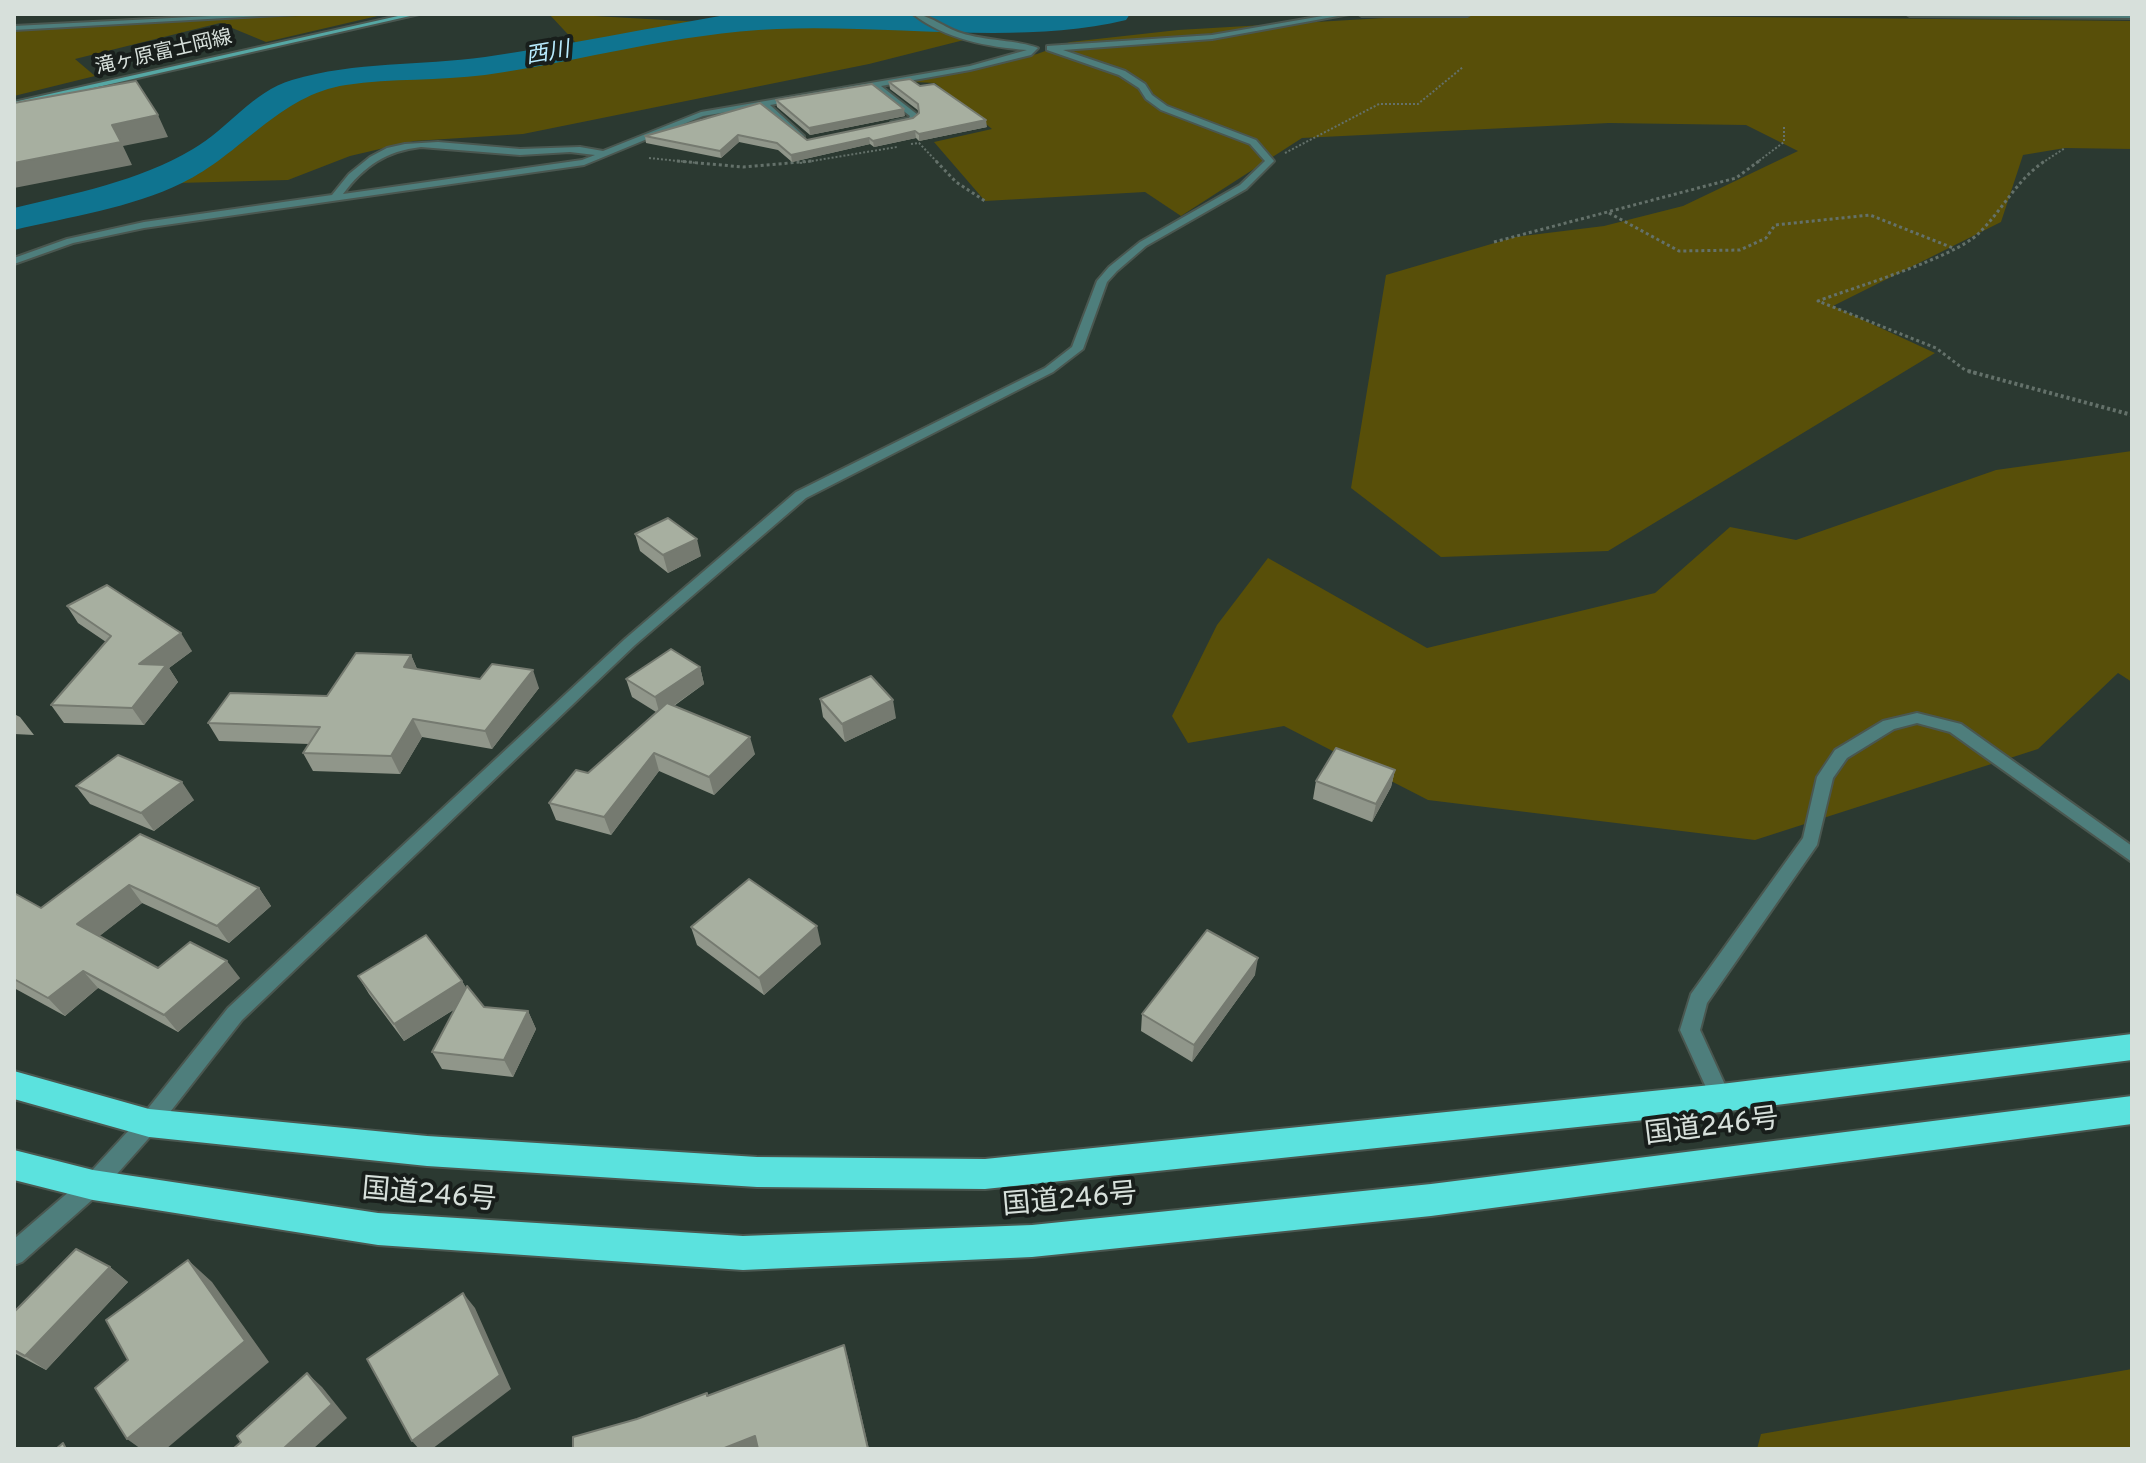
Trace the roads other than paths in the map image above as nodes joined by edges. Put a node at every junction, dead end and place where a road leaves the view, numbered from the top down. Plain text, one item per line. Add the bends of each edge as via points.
1 (293, 14) edge
2 (416, 14) edge
3 (1346, 14) edge
4 (1362, 14) edge
5 (1467, 14) edge
6 (1910, 14) edge
7 (918, 16) edge
8 (2132, 16) edge
9 (14, 28) edge
10 (1034, 48) junction
11 (1050, 48) junction
12 (874, 84) junction
13 (763, 103) junction
14 (14, 104) edge
15 (883, 126) edge
16 (807, 141) edge
17 (600, 153) junction
18 (335, 198) junction
19 (14, 261) edge
20 (2132, 855) edge
21 (2132, 1047) edge
22 (14, 1085) edge
23 (1721, 1098) junction
24 (2132, 1110) edge
25 (149, 1123) junction
26 (14, 1165) edge
27 (93, 1185) junction
28 (14, 1254) edge

1 - 9 street
2 - 14 main road, 滝ヶ原富士岡線
3 - 11 street via 1212,37
4 - 5 street
6 - 8 street
7 - 10 street via 994,43
10 - 11 street
10 - 12 street via 970,68
11 - 25 street via 1122,73 1164,108 1253,142 1270,161 1243,187 1143,244 1113,269 1102,281 1077,349 1049,370 801,495 630,642 235,1014
12 - 13 street
12 - 15 street via 914,115 913,120
13 - 16 street
13 - 17 street via 681,119
17 - 18 street via 584,162
17 - 18 street via 582,148 389,150 352,173
18 - 19 street via 144,225 70,241
20 - 23 street via 1955,728 1917,718 1889,725 1841,754 1833,765 1825,777 1811,840 1698,1000 1690,1030
21 - 23 highway, 国道246号
22 - 25 highway, 国道246号
23 - 25 highway, 国道246号 via 985,1174 757,1172 427,1151
24 - 27 highway, 国道246号 via 1400,1203 1032,1241 743,1253 378,1229
25 - 27 street
26 - 27 highway, 国道246号
27 - 28 street

